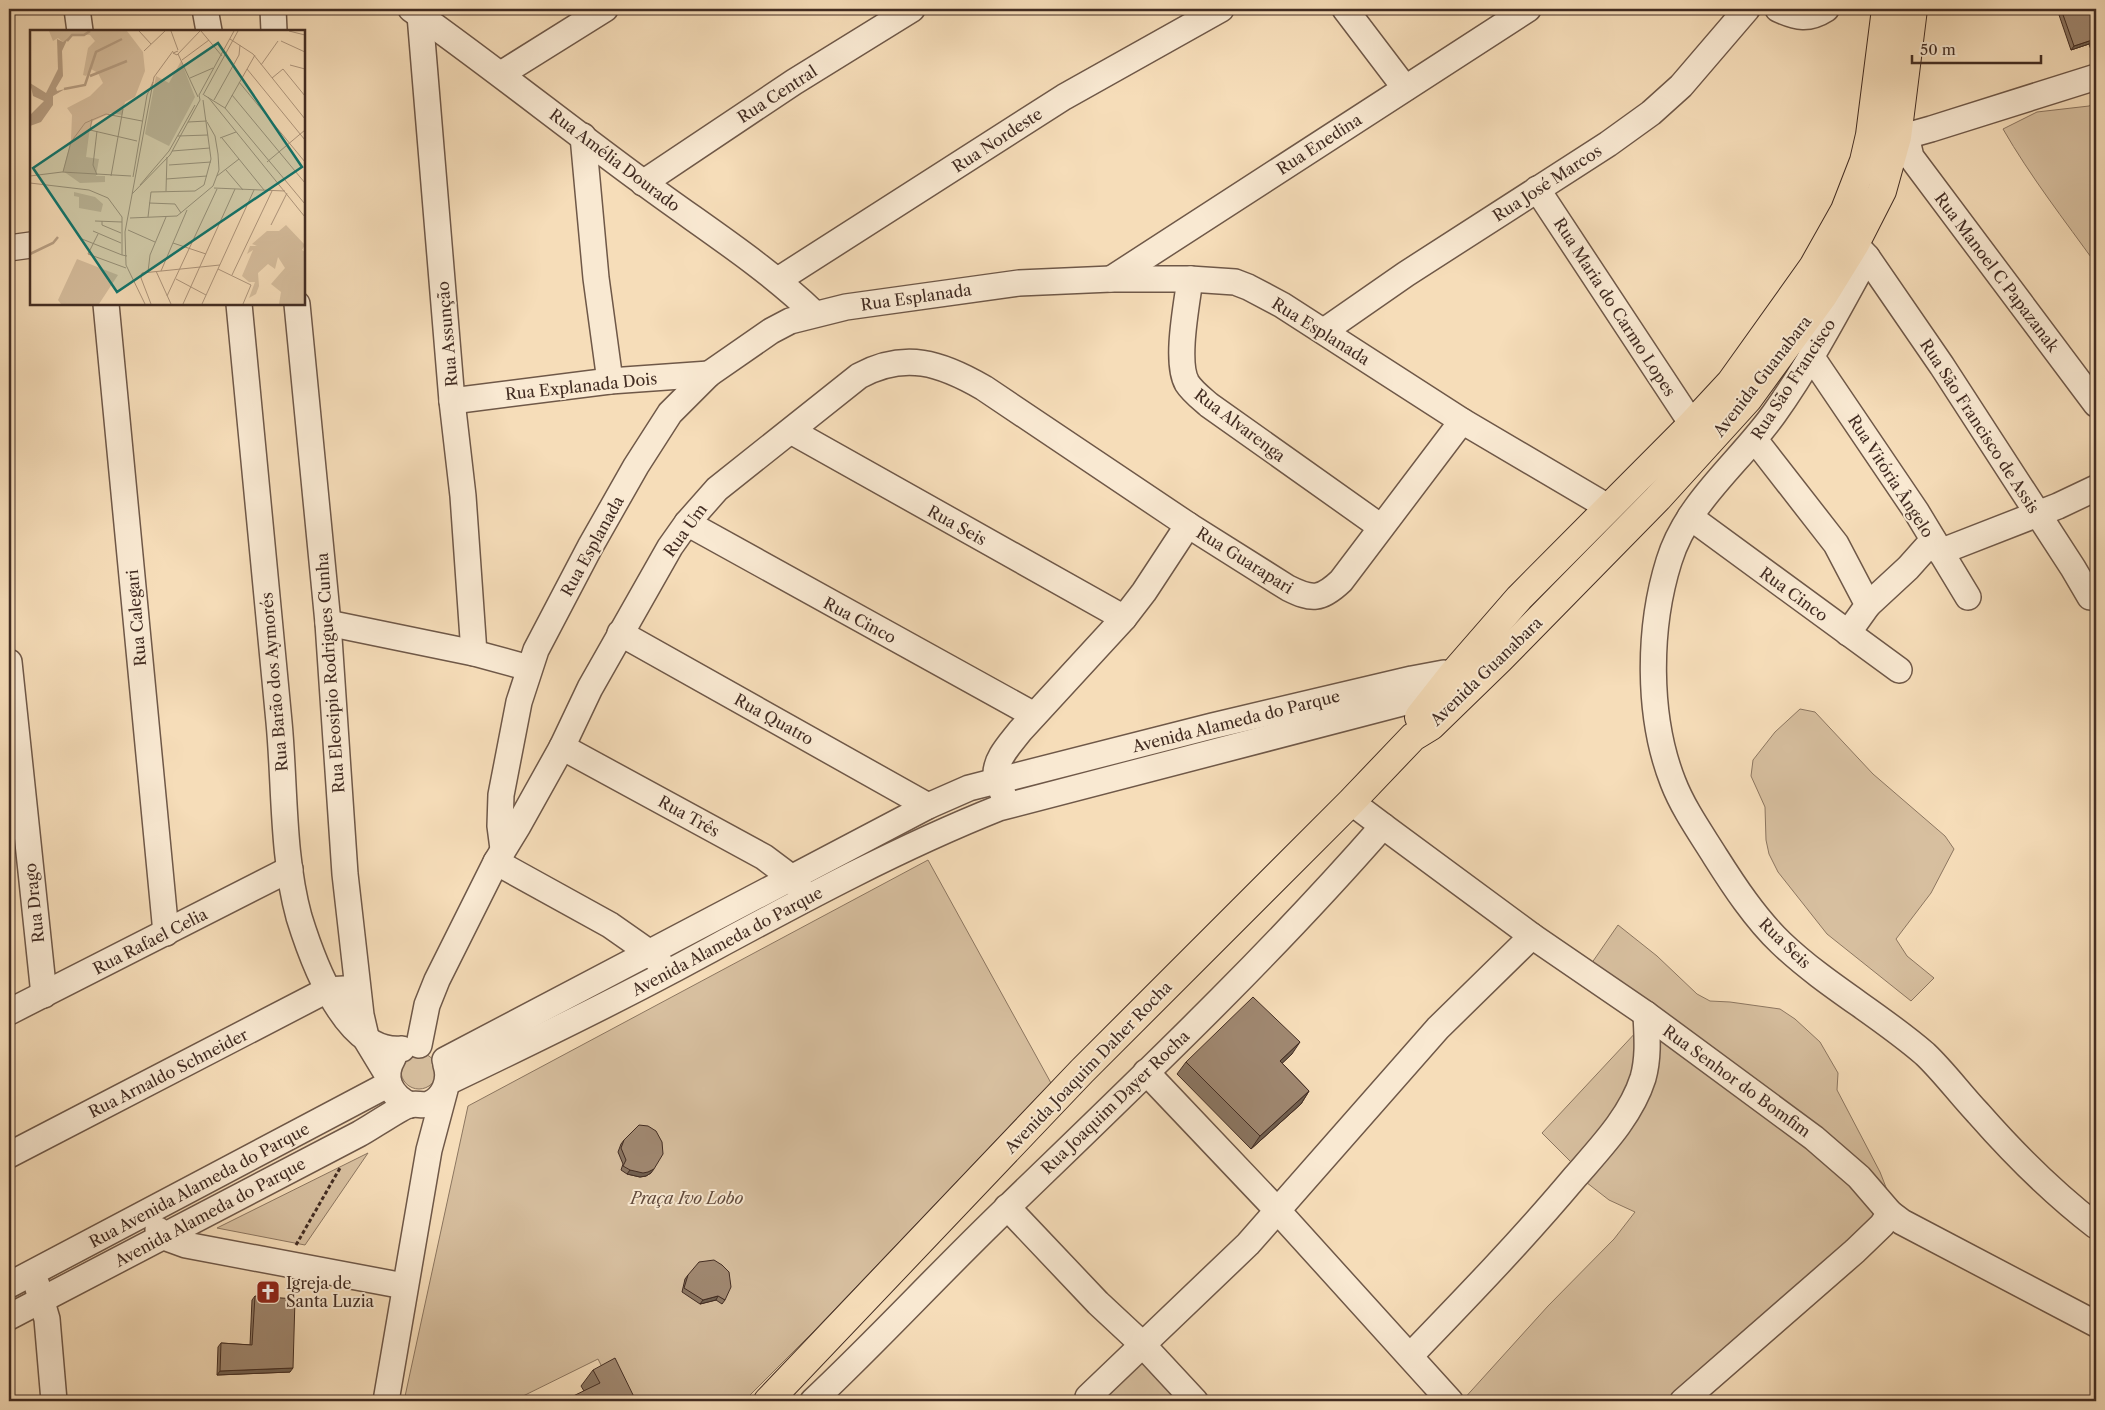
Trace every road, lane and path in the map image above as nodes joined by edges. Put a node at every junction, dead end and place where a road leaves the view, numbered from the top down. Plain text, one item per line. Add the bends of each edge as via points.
1 (77, 9) edge
2 (205, 9) edge
3 (272, 9) edge
4 (605, 9) edge
5 (912, 9) edge
6 (1221, 9) edge
7 (1345, 9) edge
8 (1528, 9) edge
9 (1747, 9) edge
10 (1826, 9) edge
11 (1886, 9) edge
12 (1913, 9) edge
13 (416, 12) edge
14 (1786, 13) edge
15 (80, 30) edge
16 (209, 30) edge
17 (274, 30) edge
18 (501, 74) junction
19 (2096, 77) edge
20 (1405, 88) junction
21 (1870, 135) junction
22 (583, 136) junction
23 (1902, 136) junction
24 (643, 183) junction
25 (1537, 189) junction
26 (1852, 244) junction
27 (30, 245) edge
28 (9, 248) edge
29 (1190, 278) junction
30 (1112, 279) junction
31 (778, 280) junction
32 (106, 305) edge
33 (239, 305) edge
34 (297, 305) edge
35 (815, 314) junction
36 (1324, 331) junction
37 (1811, 356) junction
38 (709, 374) junction
39 (610, 381) junction
40 (984, 388) joint
41 (452, 401) junction
42 (2096, 404) edge
43 (1462, 421) junction
44 (1692, 424) junction
45 (790, 431) junction
46 (1755, 440) junction
47 (2096, 488) edge
48 (1608, 507) junction
49 (2037, 514) junction
50 (1690, 517) junction
51 (687, 524) junction
52 (1188, 525) junction
53 (1381, 527) junction
54 (1937, 546) junction
55 (1669, 561) joint
56 (1968, 597) dead end
57 (2090, 597) dead end
58 (1868, 605) junction
59 (1124, 618) junction
60 (328, 623) junction
61 (620, 633) junction
62 (1848, 633) junction
63 (474, 653) junction
64 (9, 662) edge
65 (529, 668) junction
66 (1899, 670) dead end
67 (1463, 679) junction
68 (1441, 703) junction
69 (1034, 715) junction
70 (1413, 737) joint
71 (562, 747) junction
72 (998, 781) junction
73 (501, 795) junction
74 (1351, 802) junction
75 (928, 806) junction
76 (1008, 806) junction
77 (529, 807) junction
78 (1383, 826) junction
79 (500, 856) junction
80 (290, 869) junction
81 (792, 878) junction
82 (807, 898) junction
83 (166, 933) junction
84 (1532, 936) junction
85 (650, 953) junction
86 (669, 972) junction
87 (359, 989) junction
88 (327, 990) junction
89 (44, 994) junction
90 (9, 1012) edge
91 (1646, 1014) junction
92 (367, 1041) junction
93 (410, 1047) junction
94 (1146, 1072) junction
95 (446, 1077) junction
96 (388, 1079) junction
97 (415, 1105) junction
98 (429, 1150) junction
99 (9, 1155) edge
100 (341, 1166) dead end
101 (1007, 1207) junction
102 (1277, 1210) junction
103 (146, 1213) junction
104 (1890, 1213) junction
105 (2096, 1226) edge
106 (164, 1237) junction
107 (286, 1262) junction
108 (33, 1273) junction
109 (9, 1285) edge
110 (404, 1286) junction
111 (42, 1300) junction
112 (9, 1317) edge
113 (2096, 1324) edge
114 (1142, 1344) junction
115 (1411, 1355) junction
116 (1088, 1397) dead end
117 (54, 1401) edge
118 (386, 1401) edge
119 (768, 1401) edge
120 (813, 1401) edge
121 (1195, 1401) edge
122 (1450, 1401) edge
123 (1683, 1401) edge

1 - 15 street
2 - 16 street
3 - 17 street
4 - 18 street
5 - 24 street, Rua Central via 794,82
6 - 31 street, Rua Nordeste via 1064,97
7 - 20 street
8 - 20 street, Rua Enedina
9 - 25 street, Rua José Marcos via 1681,86 1651,113
10 - 14 street via 1812,17
11 - 21 main road, Avenida Guanabara
12 - 23 main road, Avenida Guanabara
13 - 18 street, Rua Amélia Dourado
13 - 41 street, Rua Assunção
18 - 22 street, Rua Amélia Dourado
19 - 23 street
20 - 30 street, Rua Enedina
21 - 23 street
21 - 26 main road, Avenida Guanabara via 1854,188
22 - 24 street, Rua Amélia Dourado
22 - 39 street via 596,278
23 - 26 main road, Avenida Guanabara via 1882,191
23 - 42 street, Rua Manoel C Papazanak via 1916,165
24 - 31 street, Rua Amélia Dourado
25 - 36 street, Rua José Marcos
25 - 44 street, Rua Maria do Carmo Lopes
26 - 37 street, Rua São Francisco
26 - 44 main road, Avenida Guanabara via 1813,267 1752,354
26 - 49 street, Rua São Francisco de Assis via 1942,366
26 - 67 main road, Avenida Guanabara via 1823,296 1788,347 1725,427 1658,498
27 - 28 street
29 - 30 street, Rua Esplanada
29 - 36 street, Rua Esplanada via 1218,279 1248,287
29 - 53 street, Rua Alvarenga via 1181,354 1187,384 1209,405
30 - 35 street, Rua Esplanada via 1019,283
31 - 35 street, Rua Amélia Dourado
32 - 83 street, Rua Calegari
33 - 80 street, Rua Barão dos Aymorés
34 - 60 street, Rua Eleosipio Rodrigues Cunha
35 - 38 street, Rua Esplanada via 771,331
36 - 43 street, Rua Esplanada
37 - 46 street, Rua São Francisco
37 - 54 street, Rua Vitória Ângelo
38 - 39 street, Rua Explanada Dois
38 - 65 street, Rua Esplanada via 670,413 636,466 590,546
39 - 41 street, Rua Explanada Dois
40 - 45 street, Rua Um via 938,367 894,362 859,376
40 - 52 street, Rua Guarapari
41 - 63 street, Rua Assunção via 463,496
43 - 48 street, Rua Esplanada
43 - 53 street, Rua Guarapari
44 - 48 main road, Avenida Guanabara
45 - 51 street, Rua Um via 723,483
45 - 59 street, Rua Seis
46 - 50 street, Rua São Francisco
46 - 58 street via 1836,544
47 - 49 street
48 - 67 main road, Avenida Guanabara via 1519,598
49 - 54 street
49 - 57 street, Rua São Francisco de Assis
50 - 55 street, Rua São Francisco
50 - 62 street, Rua Cinco
51 - 61 street, Rua Um
51 - 69 street, Rua Cinco
52 - 53 street, Rua Guarapari via 1288,588 1312,597 1323,596 1341,581
52 - 59 street
54 - 56 street, Rua Vitória Ângelo
54 - 58 street
55 - 105 street, Rua Seis via 1654,653 1653,687 1662,751 1680,797 1722,868 1780,942 1926,1056 2041,1179
58 - 62 street
59 - 69 street
60 - 63 street
60 - 87 street, Rua Eleosipio Rodrigues Cunha via 344,855
61 - 71 street, Rua Um
61 - 75 street, Rua Quatro
62 - 66 street, Rua Cinco
63 - 65 street
64 - 89 street, Rua Drago
65 - 73 street, Rua Esplanada via 518,702
67 - 68 main road, Avenida Guanabara
67 - 72 street, Avenida Alameda do Parque via 1434,675 1357,691
68 - 70 main road, Avenida Guanabara via 1419,717
68 - 76 street, Avenida Alameda do Parque via 1410,701
69 - 72 street via 999,762 996,769
70 - 74 main road, Avenida Joaquim Daher Rocha
71 - 77 street, Rua Um
71 - 81 street, Rua Três via 764,857
72 - 75 street, Avenida Alameda do Parque via 968,788
72 - 76 street
73 - 77 street
73 - 79 street, Rua Esplanada
74 - 78 street
74 - 119 main road, Avenida Joaquim Daher Rocha via 1082,1071
75 - 81 street, Avenida Alameda do Parque
76 - 82 street, Avenida Alameda do Parque via 958,825
77 - 79 street, Rua Um
78 - 84 street, Rua Senhor do Bomfim
78 - 94 street, Rua Joaquim Dayer Rocha via 1243,978
79 - 85 street
79 - 93 street, Rua Um via 436,980
80 - 83 street, Rua Rafael Celia
80 - 88 street, Rua Barão dos Aymorés via 312,959
81 - 82 street, Rua Três
81 - 85 street, Avenida Alameda do Parque
82 - 86 street, Avenida Alameda do Parque
83 - 89 street, Rua Rafael Celia
84 - 91 street, Rua Senhor do Bomfim
84 - 102 street via 1438,1028
85 - 86 street
85 - 95 street, Avenida Alameda do Parque
86 - 95 street, Avenida Alameda do Parque
87 - 88 street
87 - 92 street, Rua Eleosipio Rodrigues Cunha
88 - 92 street, Rua Barão dos Aymorés
88 - 99 street, Rua Arnaldo Schneider
89 - 90 street, Rua Rafael Celia
91 - 104 street, Rua Senhor do Bomfim via 1841,1159
91 - 115 street via 1647,1061 1640,1085 1625,1115 1500,1263
92 - 93 street via 389,1049
92 - 96 street
93 - 95 street via 430,1047
93 - 96 street via 394,1056 389,1064
94 - 101 street, Rua Joaquim Dayer Rocha
94 - 102 street
95 - 97 street, Avenida Alameda do Parque via 438,1098 430,1104
95 - 98 street
96 - 97 street via 393,1093 400,1100
96 - 103 street, Rua Avenida Alameda do Parque
97 - 98 street
97 - 106 street, Avenida Alameda do Parque
98 - 110 street
100 - 107 path
101 - 114 street via 1098,1303
101 - 120 street, Rua Joaquim Dayer Rocha
102 - 114 street via 1248,1244
102 - 115 street
103 - 106 street
103 - 108 street, Rua Avenida Alameda do Parque
104 - 113 street, Rua Senhor do Bomfim
104 - 123 street via 1856,1251
106 - 107 street via 186,1245
106 - 111 street, Avenida Alameda do Parque
107 - 110 street
108 - 109 street, Rua Avenida Alameda do Parque
108 - 111 street
110 - 118 street
111 - 112 street, Avenida Alameda do Parque
111 - 117 street via 47,1319
114 - 116 street
114 - 121 street
115 - 122 street

